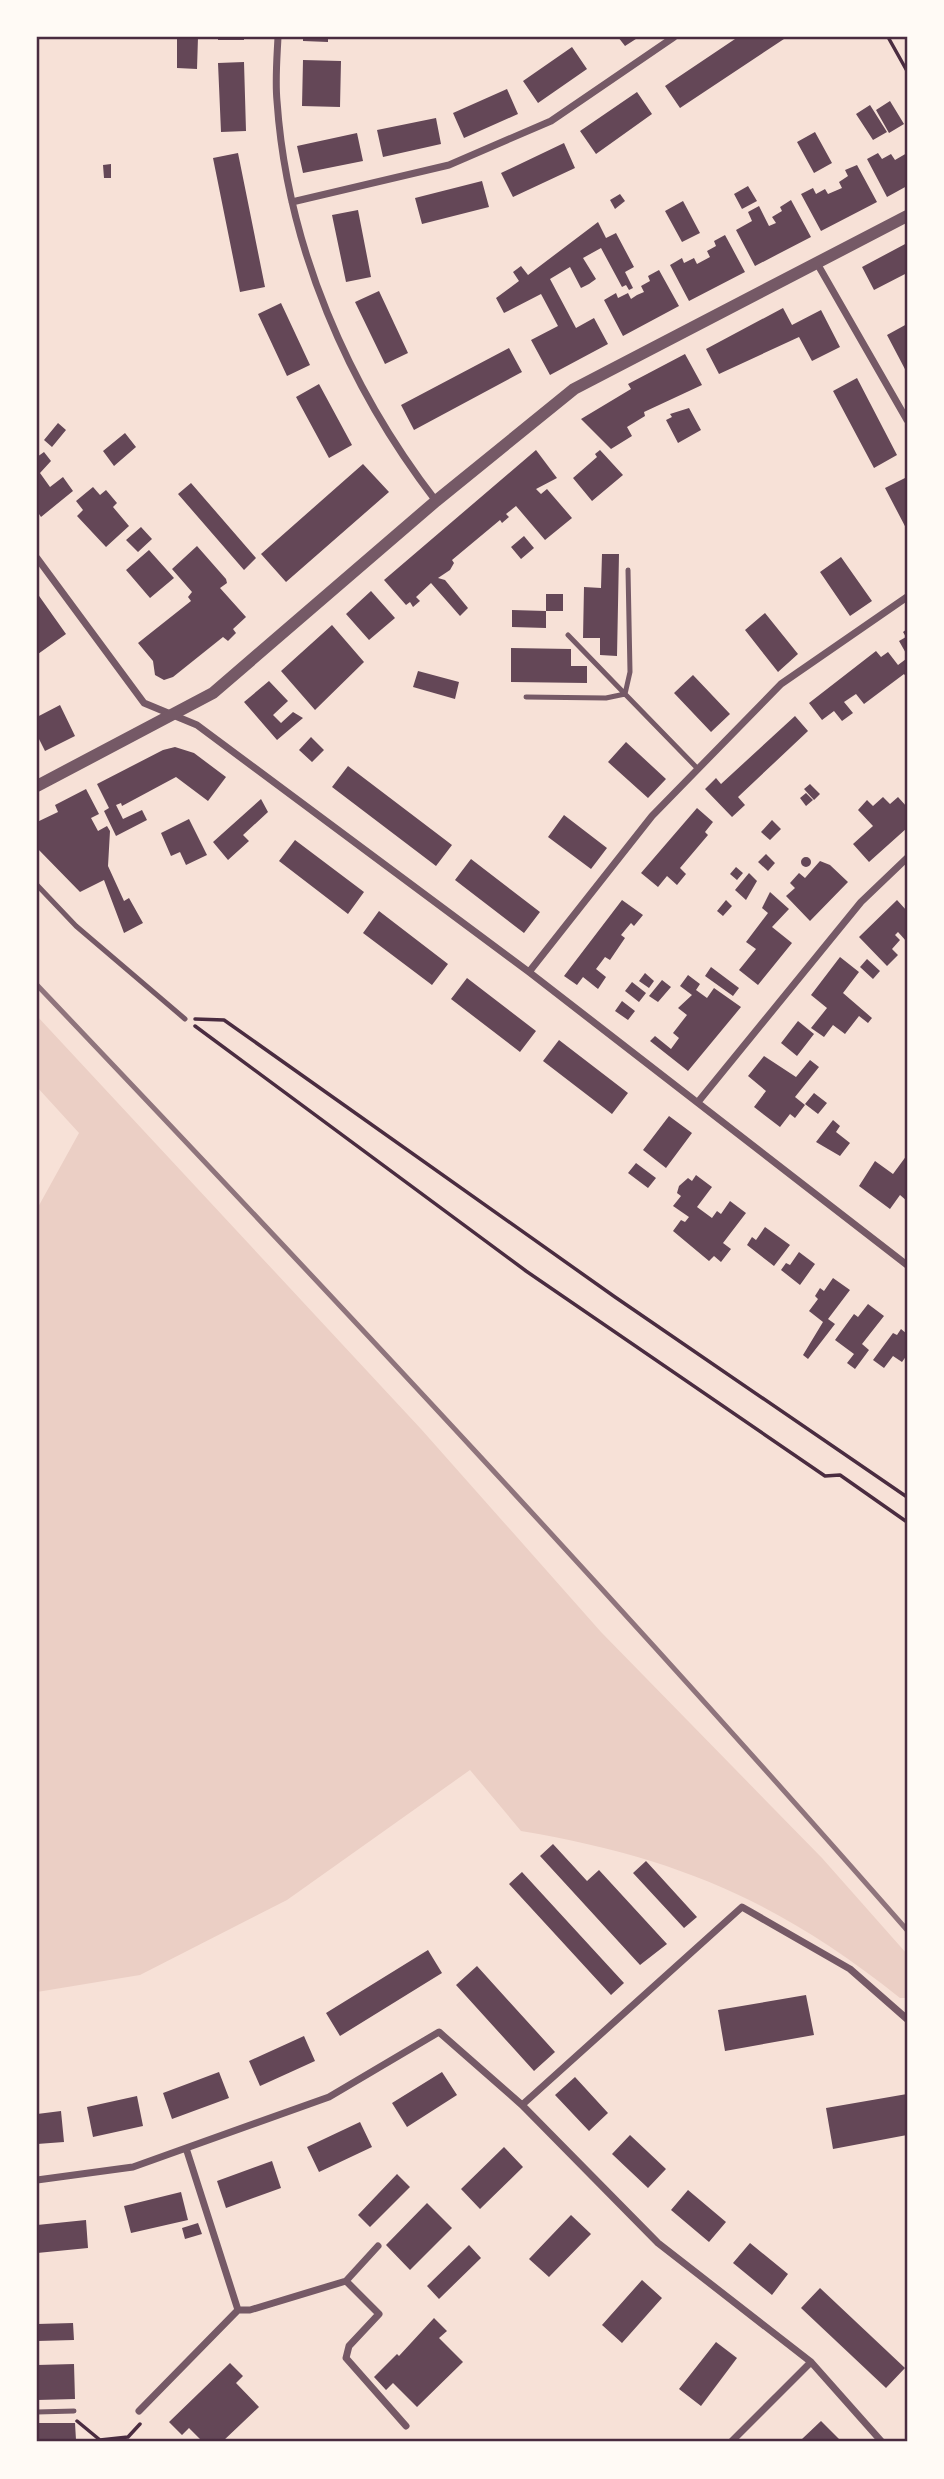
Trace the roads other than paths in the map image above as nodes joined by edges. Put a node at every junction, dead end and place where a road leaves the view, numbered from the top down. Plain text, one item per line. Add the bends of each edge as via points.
1 (278, 37) edge
2 (674, 37) edge
3 (662, 40) edge
4 (292, 202) junction
5 (907, 216) edge
6 (818, 265) junction
7 (907, 420) edge
8 (436, 501) junction
9 (37, 558) edge
10 (628, 570) dead end
11 (907, 597) edge
12 (568, 635) dead end
13 (625, 694) junction
14 (526, 697) dead end
15 (174, 714) junction
16 (698, 769) junction
17 (37, 786) edge
18 (907, 858) edge
19 (37, 885) edge
20 (529, 972) junction
21 (185, 1018) road end
22 (698, 1102) junction
23 (907, 1265) edge
24 (907, 2019) edge
25 (522, 2105) junction
26 (186, 2148) junction
27 (37, 2180) edge
28 (378, 2246) dead end
29 (346, 2281) junction
30 (238, 2310) junction
31 (811, 2362) junction
32 (74, 2411) road end
33 (139, 2411) road end
34 (37, 2412) edge
35 (406, 2426) dead end
36 (731, 2442) edge
37 (882, 2442) edge

1 - 4 street via 277,100
2 - 3 street
3 - 4 street via 551,121 449,165
4 - 8 street via 333,332 398,451
5 - 6 street
6 - 7 street
6 - 8 street via 574,389
8 - 15 street via 214,693
9 - 15 street via 144,703
10 - 13 lane via 631,672
11 - 16 street via 781,684
12 - 13 lane
13 - 14 lane
13 - 16 lane
15 - 17 street
15 - 20 street via 197,725
16 - 20 street via 652,816
18 - 22 street via 861,902
19 - 21 lane via 76,926
20 - 22 street
22 - 23 street
24 - 25 street via 850,1969 741,1907
25 - 26 street via 439,2032 329,2097
25 - 31 street via 658,2243
26 - 27 street via 133,2167
26 - 30 street
28 - 29 street
29 - 30 street
29 - 35 street via 379,2314 349,2346 346,2358
30 - 33 street
31 - 36 street
31 - 37 street
32 - 34 lane

